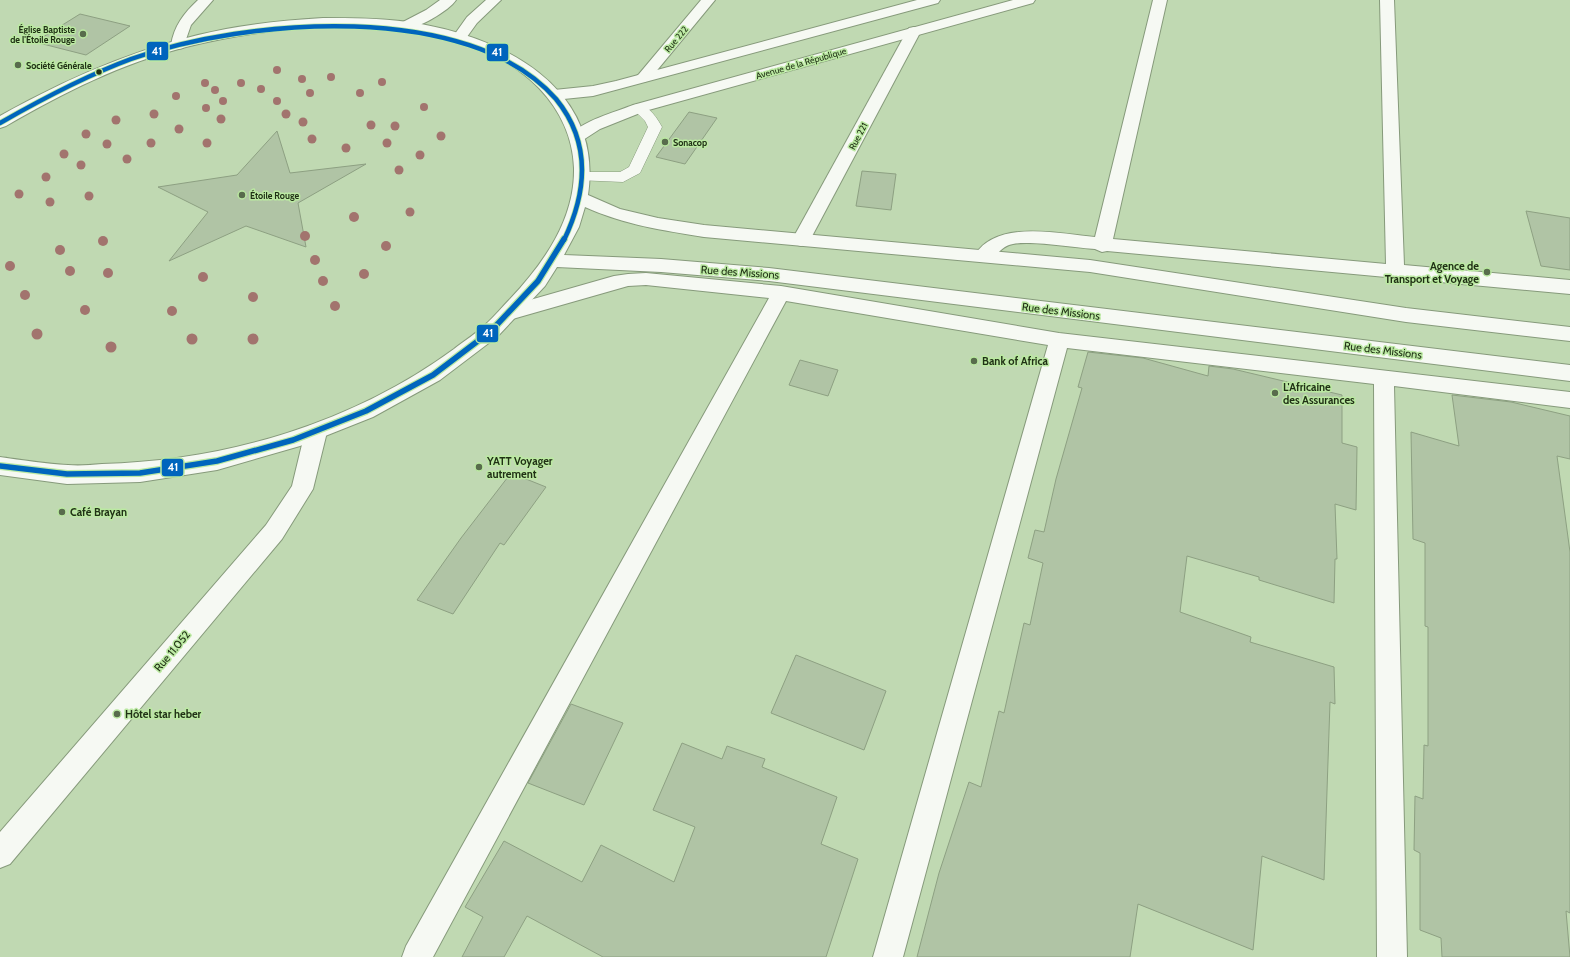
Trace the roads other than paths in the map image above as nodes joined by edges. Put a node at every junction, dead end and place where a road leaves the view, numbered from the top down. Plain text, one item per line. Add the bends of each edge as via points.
1 (206, 0) edge
2 (449, 0) edge
3 (494, 0) edge
4 (708, 0) edge
5 (933, 0) edge
6 (1028, 0) edge
7 (1160, 0) edge
8 (1387, 0) edge
9 (406, 26) junction
10 (914, 31) junction
11 (459, 38) junction
12 (178, 45) junction
13 (644, 77) junction
14 (554, 95) junction
15 (638, 108) junction
16 (0, 123) edge
17 (577, 137) junction
18 (582, 177) junction
19 (579, 198) junction
20 (801, 240) junction
21 (1102, 246) junction
22 (984, 255) junction
23 (552, 261) junction
24 (1395, 271) junction
25 (1570, 287) edge
26 (781, 293) junction
27 (509, 313) junction
28 (1570, 334) edge
29 (1059, 340) junction
30 (1570, 373) edge
31 (1384, 376) junction
32 (1570, 400) edge
33 (316, 432) junction
34 (0, 466) edge
35 (0, 854) edge
36 (417, 957) edge
37 (888, 957) edge
38 (1392, 957) edge

1 - 12 main road via 183,24
2 - 9 main road
3 - 11 main road via 472,20
4 - 13 main road, Rue 222
5 - 13 main road
6 - 10 main road, Avenue de la République
7 - 21 main road
8 - 24 main road
9 - 11 main road
9 - 12 main road via 359,22 297,24 232,32
10 - 15 main road, Avenue de la République
10 - 20 main road, Rue 221
11 - 14 main road via 486,47 514,61 538,78
12 - 16 main road via 84,78 48,95
13 - 14 main road via 594,91
14 - 17 main road
15 - 17 main road, Avenue de la République via 594,126
15 - 18 lane via 651,119 655,127 635,170 623,177
17 - 18 main road
18 - 19 main road
19 - 20 main road via 615,214 658,224
19 - 23 main road via 566,235
20 - 22 main road
21 - 22 main road via 1038,238 1014,238 1004,240
21 - 24 main road
22 - 28 main road via 1090,266 1406,315
23 - 27 main road
23 - 30 main road, Rue des Missions via 614,262 778,275
24 - 25 main road
26 - 27 main road via 646,279 628,280
26 - 29 main road
26 - 36 main road
27 - 33 main road via 472,346 426,377 374,406
29 - 31 main road
29 - 37 main road
31 - 32 main road
31 - 38 main road
33 - 34 main road via 231,458 173,469 109,475 35,472
33 - 35 main road, Rue 11.052 via 302,488 274,532

